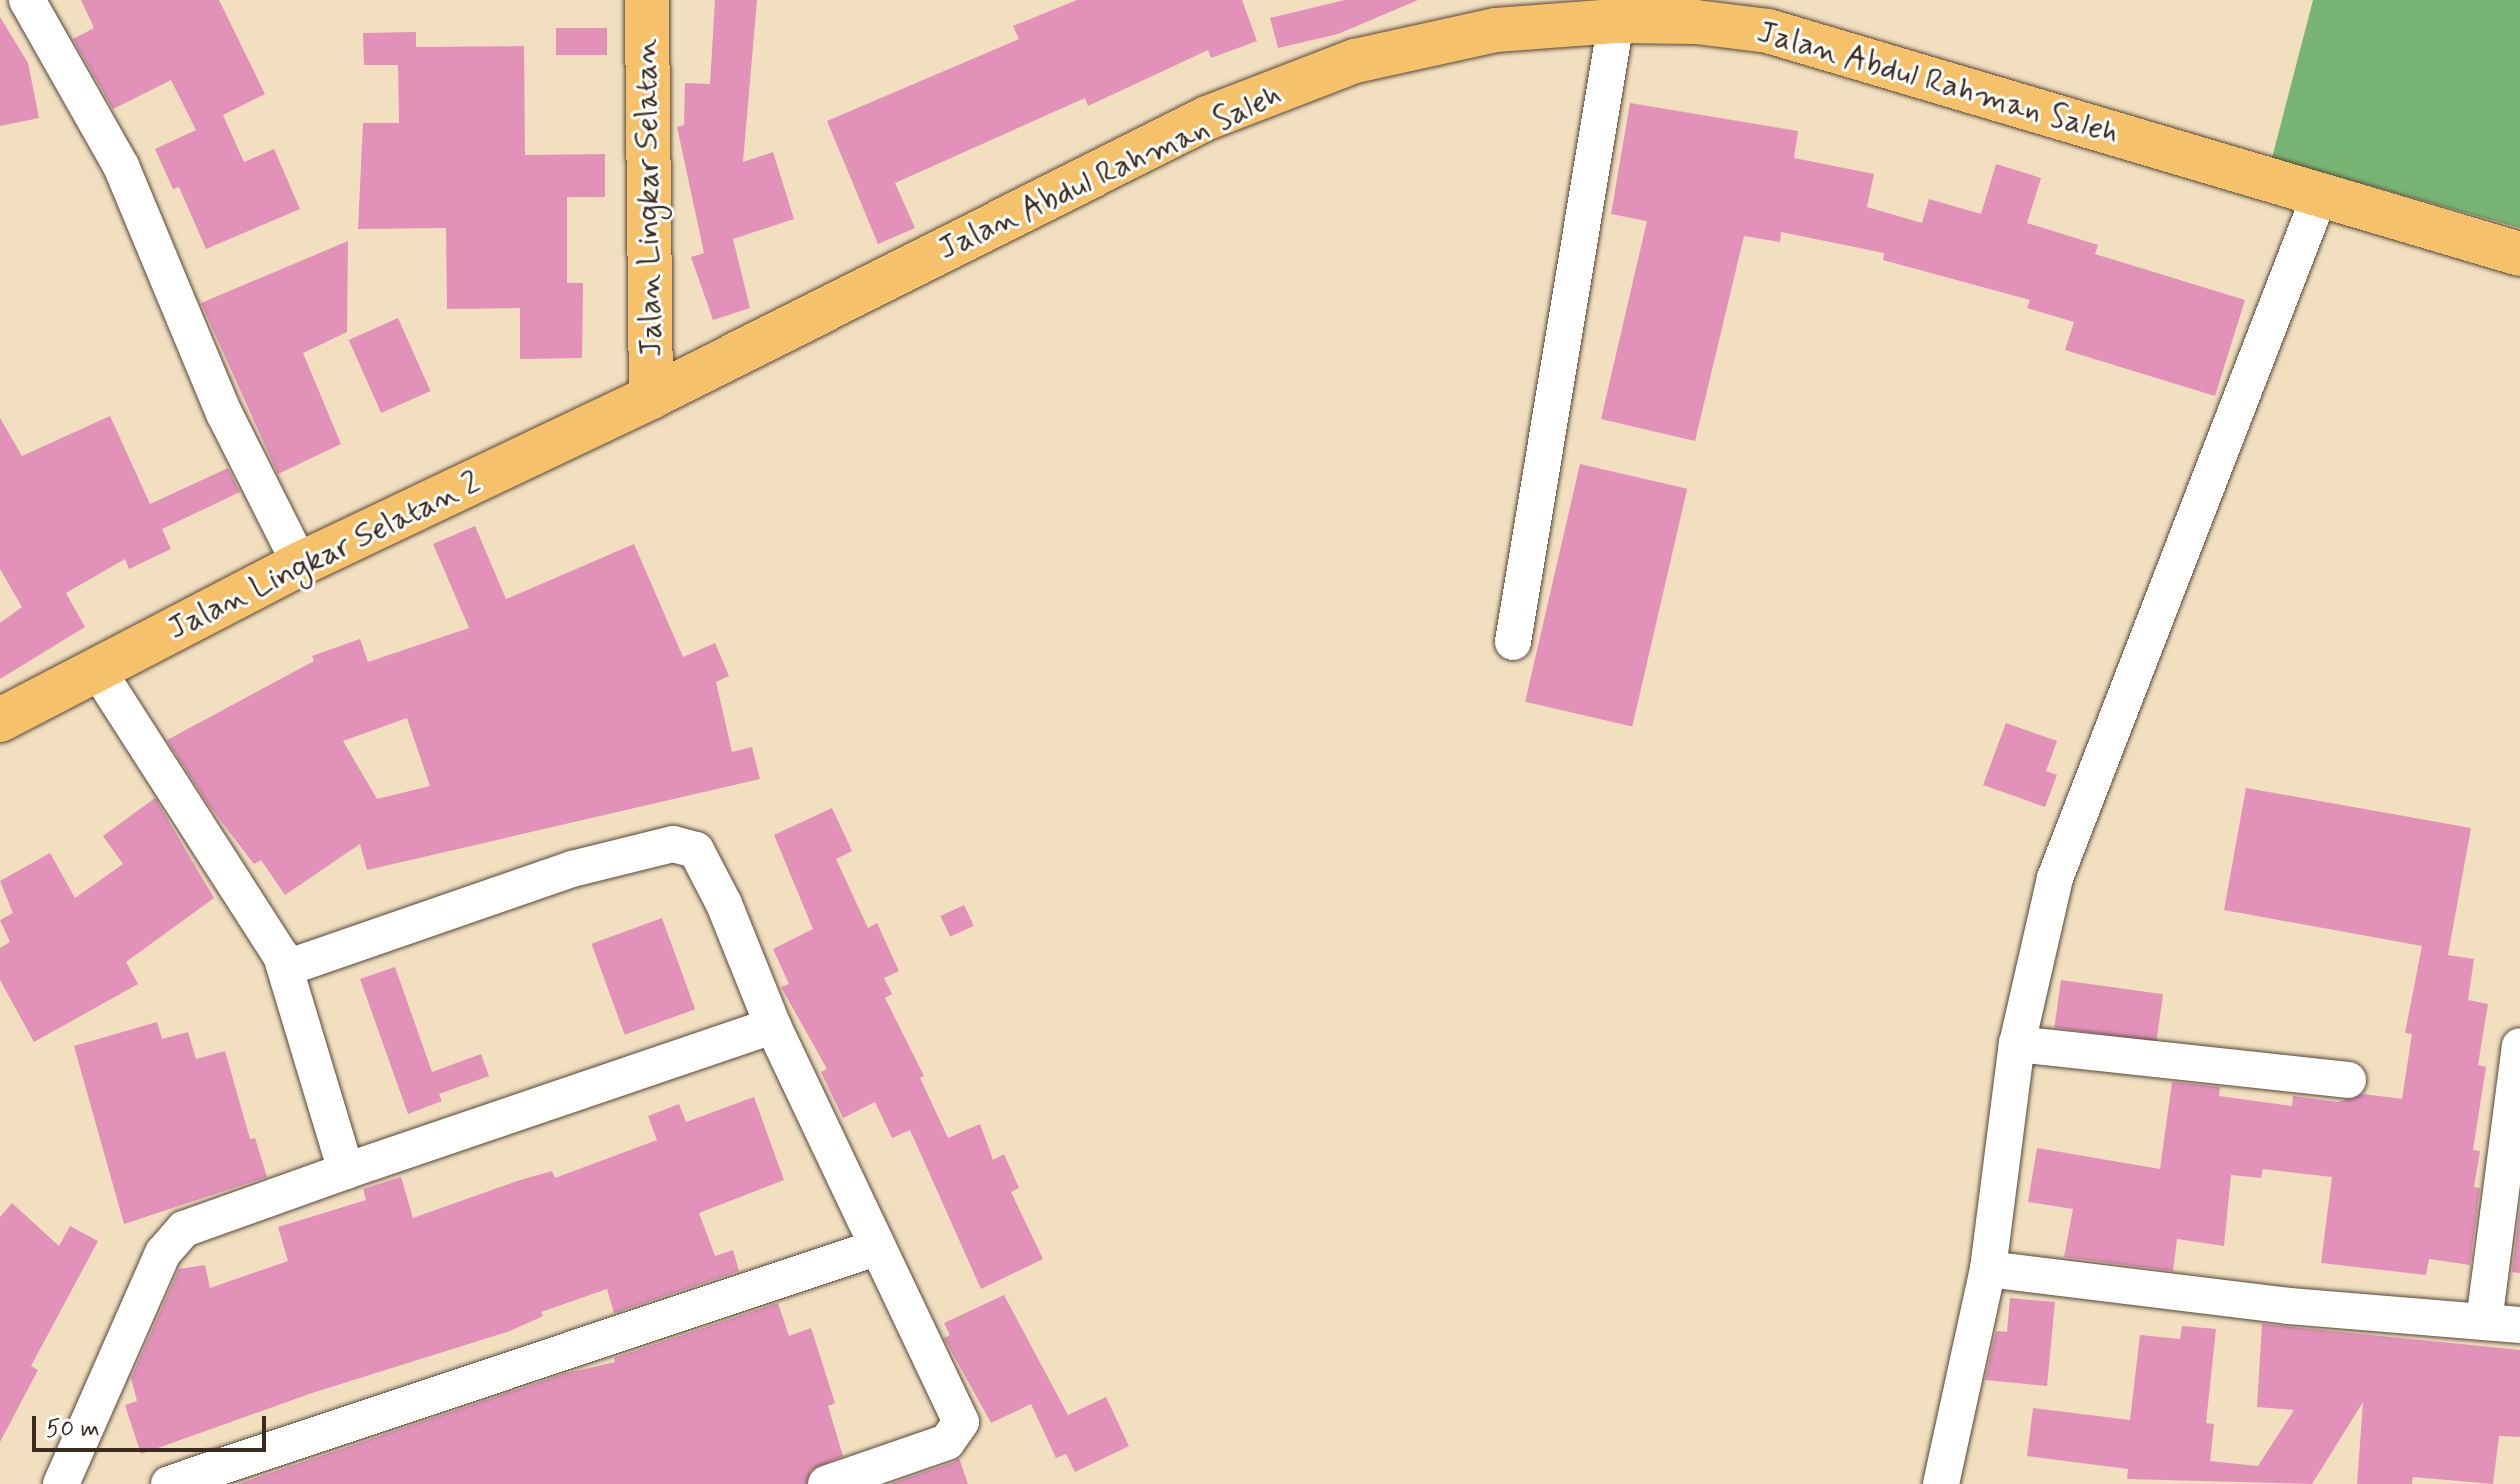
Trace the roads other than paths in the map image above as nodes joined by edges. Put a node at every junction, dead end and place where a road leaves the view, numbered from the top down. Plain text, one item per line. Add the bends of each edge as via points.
1 (27, 0) edge
2 (647, 0) edge
3 (1616, 21) junction
4 (2319, 197) junction
5 (2520, 254) edge
6 (651, 397) junction
7 (300, 564) junction
8 (1513, 642) dead end
9 (97, 669) junction
10 (0, 720) edge
11 (286, 968) junction
12 (773, 1026) junction
13 (2017, 1044) junction
14 (2520, 1046) edge
15 (2348, 1080) dead end
16 (346, 1171) junction
17 (875, 1248) junction
18 (1988, 1269) junction
19 (2484, 1322) junction
20 (2520, 1325) edge
21 (61, 1484) edge
22 (169, 1484) edge
23 (826, 1484) edge
24 (1941, 1484) edge

1 - 7 street via 121,166 224,413
2 - 6 main road, Jalan Lingkar Selatan
3 - 4 main road, Jalan Abdul Rahman Saleh via 1696,22 1768,31 1897,65
3 - 6 main road, Jalan Abdul Rahman Saleh via 1496,30 1340,67 1207,118
3 - 8 street
4 - 5 main road, Jalan Abdul Rahman Saleh
4 - 13 street via 2055,878
6 - 7 main road, Jalan Lingkar Selatan 2
7 - 9 main road, Jalan Lingkar Selatan 2
9 - 10 main road, Jalan Lingkar Selatan 2
9 - 11 street
11 - 12 street via 572,869 673,844 696,850 724,904
11 - 16 street
12 - 16 street
12 - 17 street
13 - 15 street
13 - 18 street
14 - 19 street
16 - 21 street via 184,1229 163,1253
17 - 22 street
17 - 23 street via 961,1422 947,1442
18 - 19 street via 2289,1306
18 - 24 street
19 - 20 street

